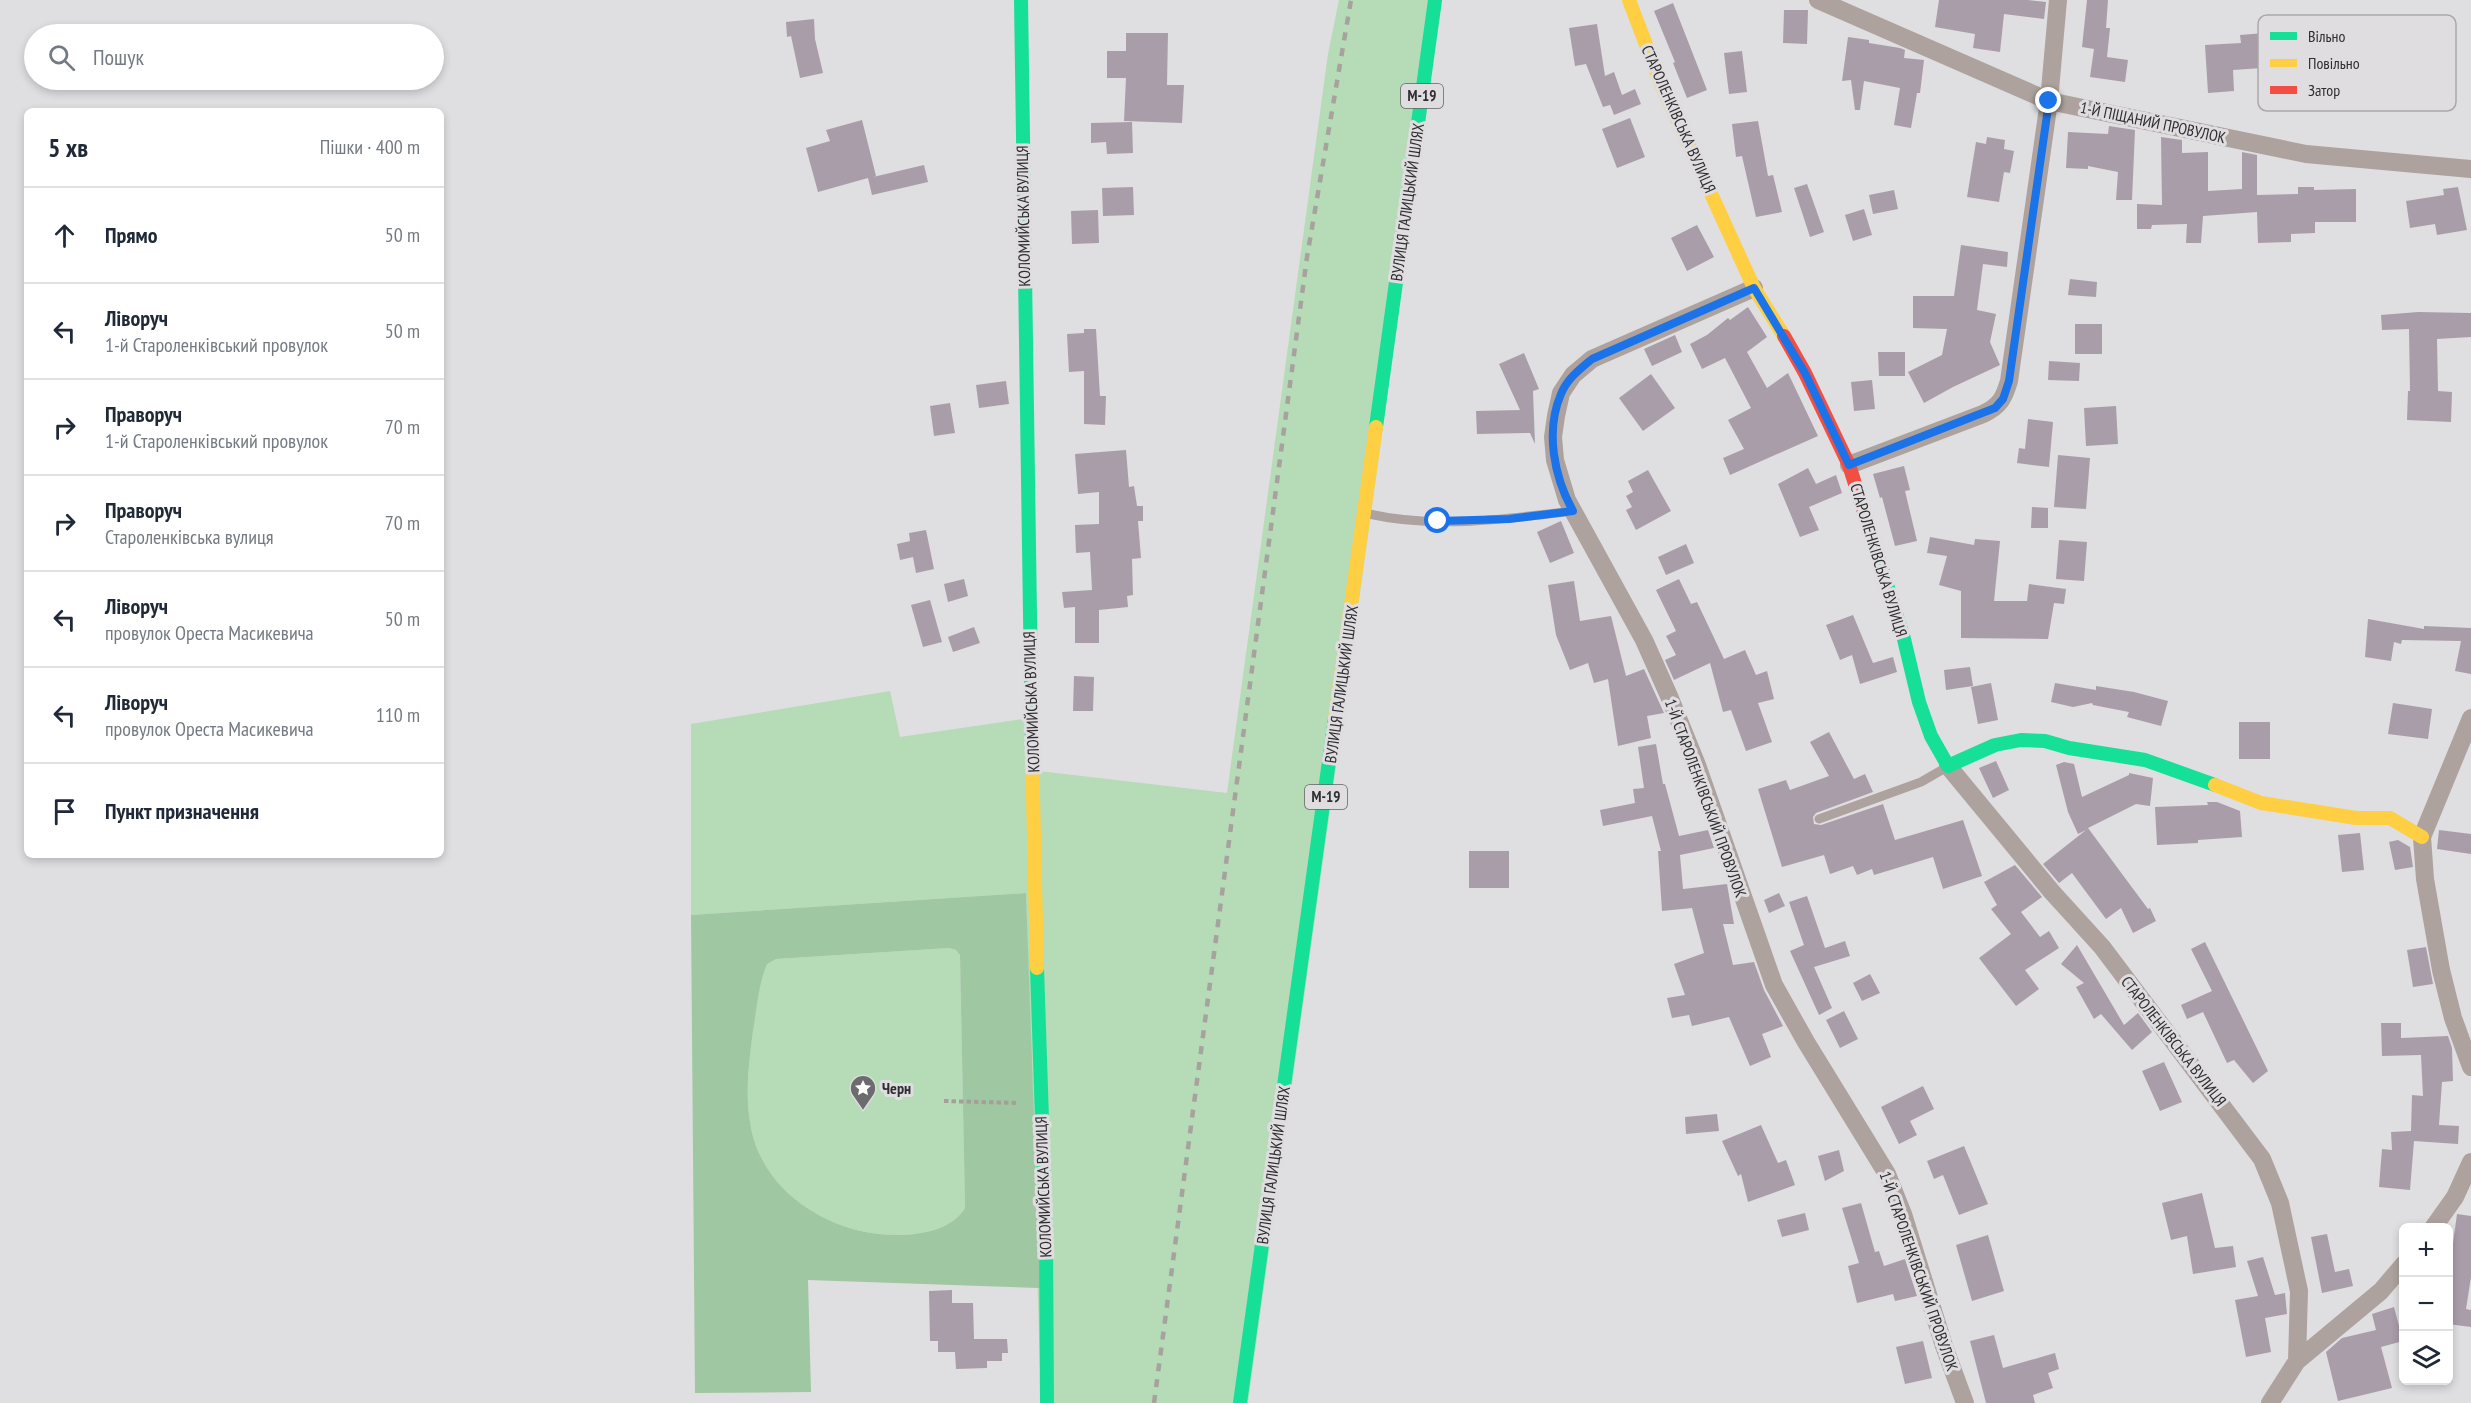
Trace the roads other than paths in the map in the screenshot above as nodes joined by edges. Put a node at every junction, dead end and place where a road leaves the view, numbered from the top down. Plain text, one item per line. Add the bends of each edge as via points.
1 (1021, 0) edge
2 (1435, 0) edge
3 (1629, 0) edge
4 (1818, 0) edge
5 (2058, 0) edge
6 (2049, 101) junction
7 (2471, 169) edge
8 (1754, 288) junction
9 (1849, 465) junction
10 (1573, 511) junction
11 (1363, 513) junction
12 (2471, 718) edge
13 (1948, 766) junction
14 (1819, 819) dead end
15 (2422, 837) junction
16 (2471, 1067) edge
17 (2471, 1162) edge
18 (2436, 1223) edge
19 (2399, 1269) edge
20 (2297, 1362) junction
21 (1047, 1403) edge
22 (1240, 1403) edge
23 (1965, 1403) edge
24 (2270, 1403) edge

1 - 21 main road, КОЛОМИЙСЬКА ВУЛИЦЯ via 1028,594
2 - 11 main road, ВУЛИЦЯ ГАЛИЦЬКИЙ ШЛЯХ / М-19
3 - 8 main road, СТАРОЛЕНКІВСЬКА ВУЛИЦЯ via 1661,84
4 - 6 street, 1-Й ПІЩАНИЙ ПРОВУЛОК
5 - 6 street
6 - 7 street, 1-Й ПІЩАНИЙ ПРОВУЛОК via 2306,154
6 - 9 street via 2009,381 2003,399 1983,414
8 - 9 main road, СТАРОЛЕНКІВСЬКА ВУЛИЦЯ via 1805,373
8 - 10 street, 1-Й СТАРОЛЕНКІВСЬКИЙ ПРОВУЛОК via 1592,359 1573,375 1561,393 1553,437 1555,460
9 - 13 main road, СТАРОЛЕНКІВСЬКА ВУЛИЦЯ via 1903,635 1919,702 1930,735
10 - 11 lane via 1509,519 1438,521
10 - 23 street, 1-Й СТАРОЛЕНКІВСЬКИЙ ПРОВУЛОК via 1644,640 1669,696 1774,985 1887,1174
11 - 22 main road, ВУЛИЦЯ ГАЛИЦЬКИЙ ШЛЯХ / М-19
12 - 15 street
13 - 14 lane via 1921,782
13 - 15 main road via 1995,745 2045,741 2145,760 2261,803 2356,818 2390,818
13 - 20 street, СТАРОЛЕНКІВСЬКА ВУЛИЦЯ via 2102,947 2262,1159 2280,1203 2299,1291
15 - 16 street via 2441,970
17 - 18 street via 2455,1197
19 - 20 street via 2381,1291
20 - 24 street

